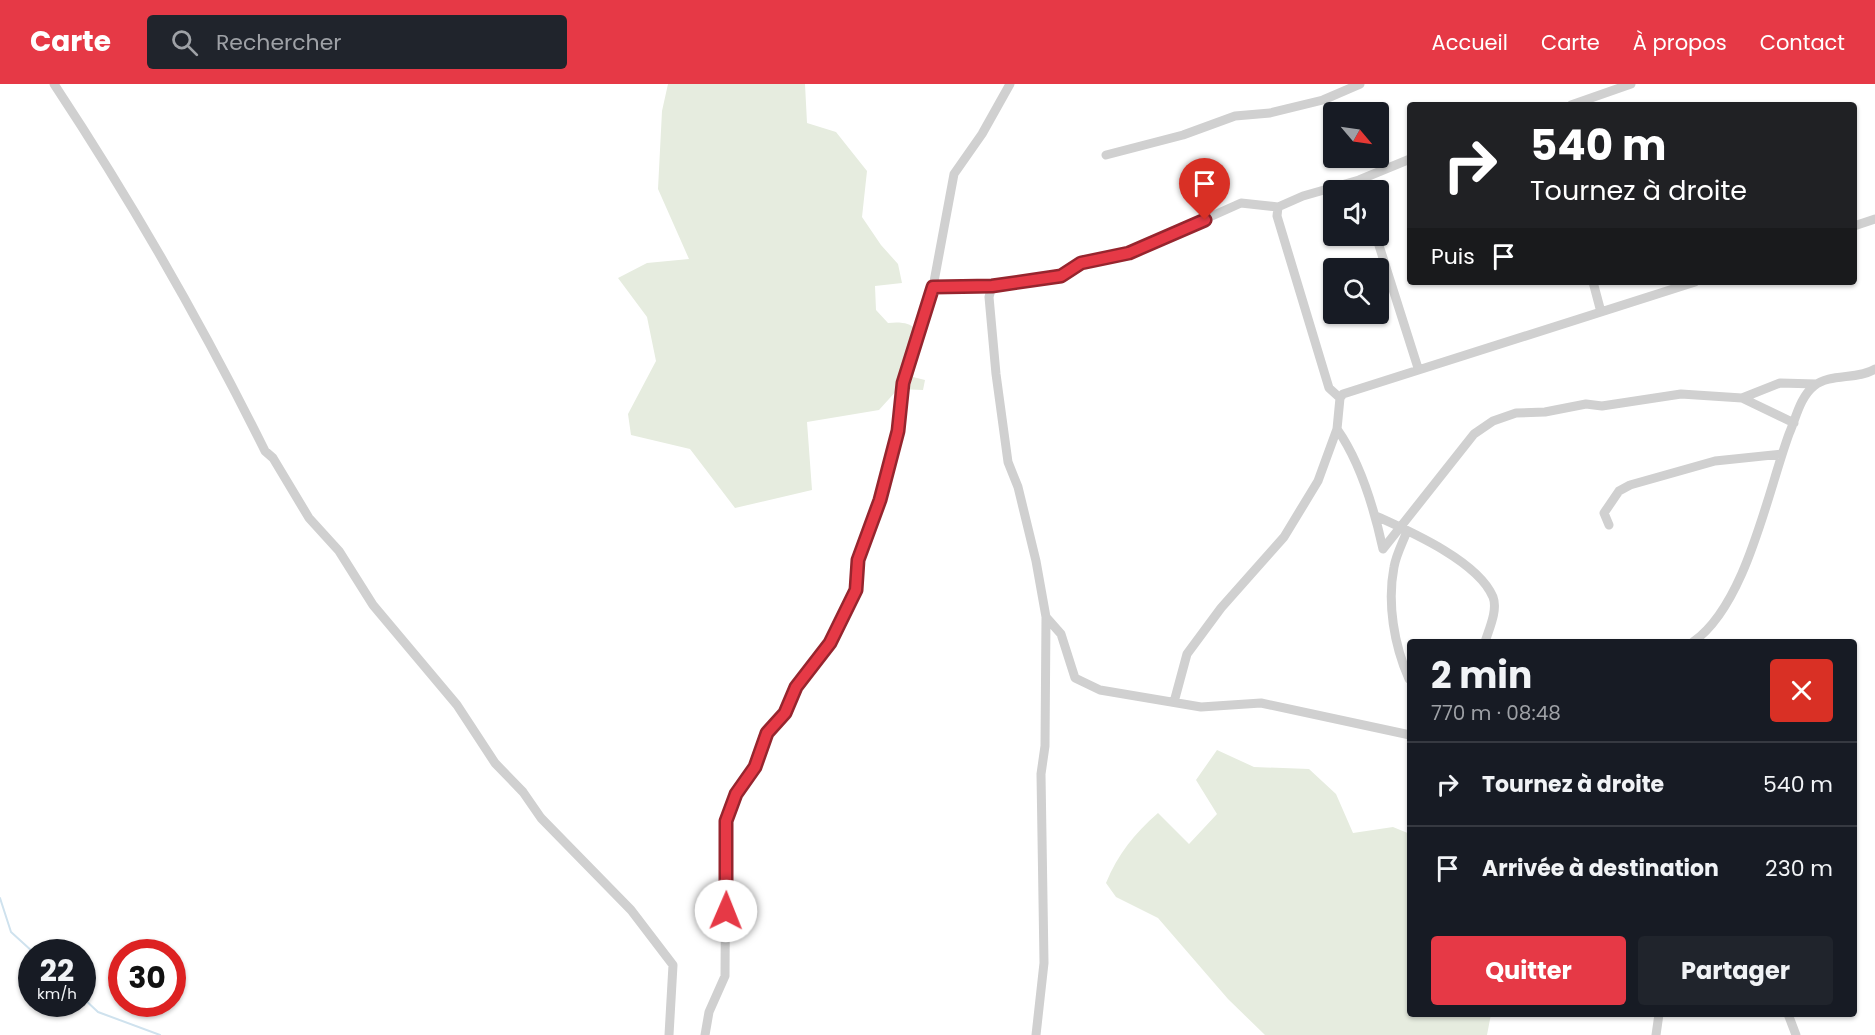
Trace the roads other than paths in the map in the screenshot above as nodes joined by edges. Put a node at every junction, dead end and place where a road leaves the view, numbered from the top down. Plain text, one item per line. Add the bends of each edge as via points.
1 (54, 84) edge
2 (1010, 84) edge
3 (1360, 84) edge
4 (1631, 84) edge
5 (1580, 102) edge
6 (1106, 155) dead end
7 (1407, 160) edge
8 (1359, 180) edge
9 (1323, 190) edge
10 (1278, 207) junction
11 (1875, 219) edge
12 (1857, 225) edge
13 (1379, 246) edge
14 (1594, 285) edge
15 (1686, 285) edge
16 (992, 286) junction
17 (933, 287) junction
18 (1600, 312) junction
19 (1418, 368) junction
20 (1875, 369) edge
21 (1816, 384) junction
22 (1340, 398) junction
23 (1743, 398) junction
24 (1794, 423) junction
25 (1336, 429) junction
26 (1782, 454) junction
27 (1376, 516) junction
28 (1609, 525) dead end
29 (1404, 529) junction
30 (1046, 617) junction
31 (1486, 639) edge
32 (1697, 639) edge
33 (1407, 674) edge
34 (1174, 702) junction
35 (1407, 734) edge
36 (1659, 1017) edge
37 (1789, 1017) edge
38 (669, 1035) edge
39 (705, 1035) edge
40 (1036, 1035) edge
41 (1656, 1035) edge
42 (1796, 1035) edge

1 - 38 street via 110,171 215,350 265,451 309,518 339,551 373,605 458,705 495,763 541,818 631,910 673,966
2 - 17 street via 954,174
3 - 6 street via 1323,100 1270,113 1235,116 1183,135
4 - 5 street
7 - 8 street
9 - 10 street
10 - 16 street via 1241,203 1129,253 1081,263 1061,276
10 - 22 street via 1277,216 1329,388
11 - 12 street
13 - 19 street
14 - 18 street
15 - 18 street
16 - 17 street
16 - 30 street via 989,297 1008,462 1031,540
17 - 39 street via 903,383 898,431 880,500 858,560 856,590 830,643 796,687 785,713 767,733 755,767 729,807 725,976
18 - 19 street
19 - 22 street
20 - 21 street
21 - 23 street via 1780,383
21 - 24 street via 1805,395
22 - 25 street
23 - 24 street
23 - 29 street via 1681,394 1502,417 1474,434
24 - 26 street
25 - 27 street via 1349,446
25 - 34 street via 1318,481 1284,537 1221,608 1187,654
26 - 28 street via 1715,461 1630,485 1619,491 1604,513
26 - 32 street via 1753,544 1728,603
27 - 29 street
27 - 29 street via 1383,549
29 - 31 street via 1449,554 1479,577 1493,597
29 - 33 street via 1392,589 1401,661
30 - 34 street via 1061,634 1075,678 1100,690
30 - 40 street via 1045,746 1041,774 1044,963
34 - 35 street via 1201,707 1261,704
36 - 41 street
37 - 42 street

